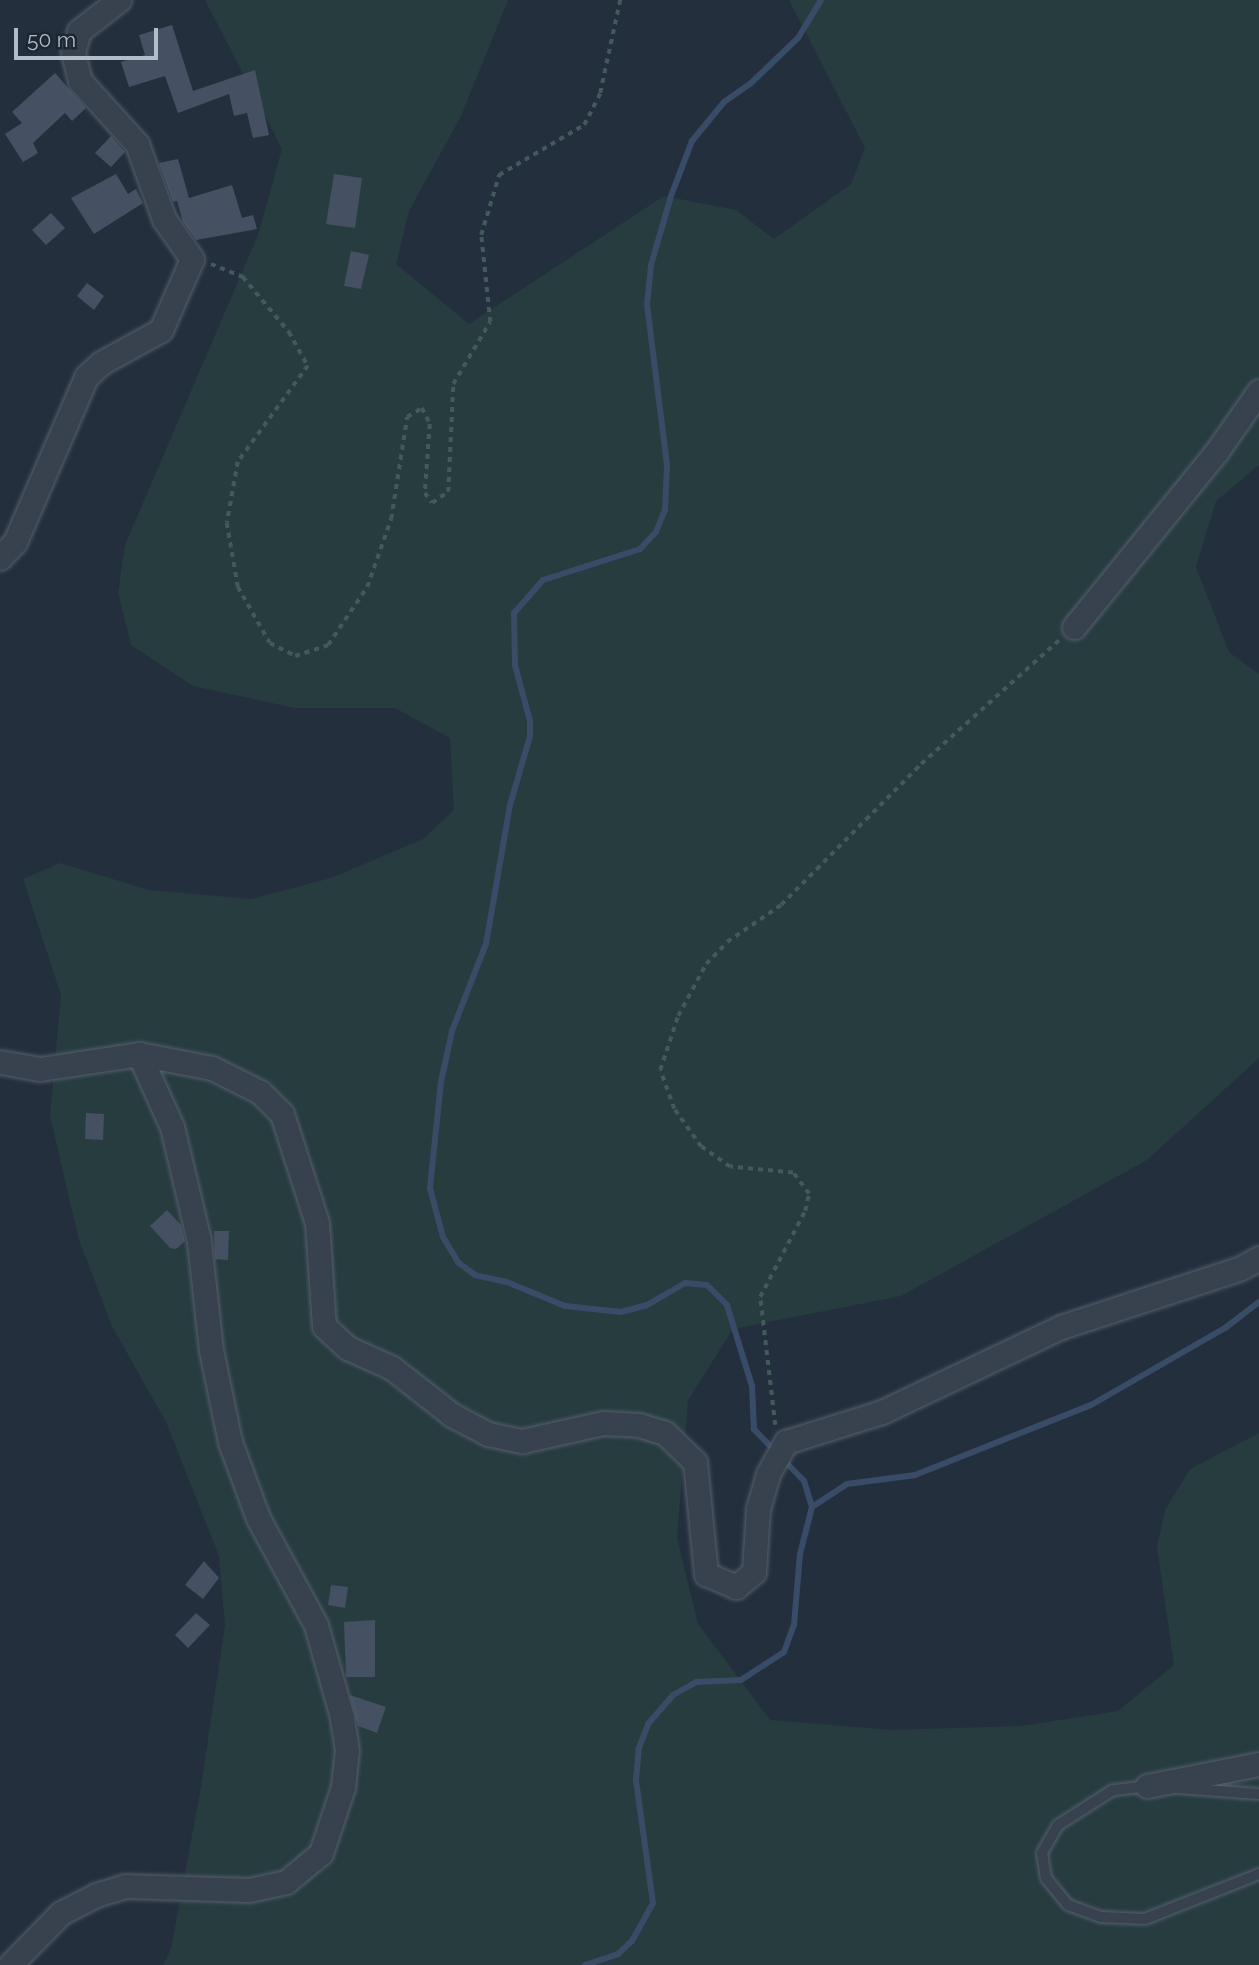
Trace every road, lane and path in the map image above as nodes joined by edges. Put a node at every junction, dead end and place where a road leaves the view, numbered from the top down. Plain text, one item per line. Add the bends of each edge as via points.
1 (119, 0) edge
2 (620, 0) edge
3 (192, 259) junction
4 (1259, 391) edge
5 (0, 558) edge
6 (1074, 627) joint
7 (138, 1054) junction
8 (0, 1062) edge
9 (1259, 1258) edge
10 (786, 1442) junction
11 (1259, 1764) edge
12 (1147, 1786) junction
13 (1259, 1794) edge
14 (1259, 1874) edge
15 (10, 1965) edge

1 - 3 street via 79,31 73,52 80,81 137,144 164,219
2 - 3 path via 600,93 584,125 499,175 481,235 490,322 453,384 448,492 432,503 425,493 430,424 422,408 407,417 391,519 367,587 328,645 295,656 270,643 238,587 227,523 238,462 308,366 306,357 243,277
3 - 5 street via 161,330 101,363 86,377 15,542
4 - 6 street via 1217,451
6 - 10 path via 921,764 781,905 727,942 706,964 678,1016 660,1070 674,1109 701,1147 730,1167 793,1174 809,1194 805,1211 760,1297 769,1401 774,1423
7 - 8 street via 40,1069
7 - 10 street via 212,1068 260,1092 282,1114 317,1223 320,1315 324,1326 348,1348 392,1368 452,1415 488,1434 522,1441 603,1423 639,1425 665,1433 695,1462 700,1479 702,1563 706,1574 720,1583 736,1587 754,1572 758,1509 768,1474
7 - 15 street via 172,1127 199,1241 211,1350 230,1442 258,1518 316,1625 342,1717 347,1750 343,1787 321,1853 286,1882 249,1890 125,1886 61,1913
9 - 10 street via 1241,1268 1061,1327 882,1412
11 - 12 street
12 - 13 lane
12 - 14 lane via 1113,1790 1058,1825 1042,1853 1046,1878 1068,1905 1101,1917 1145,1919

